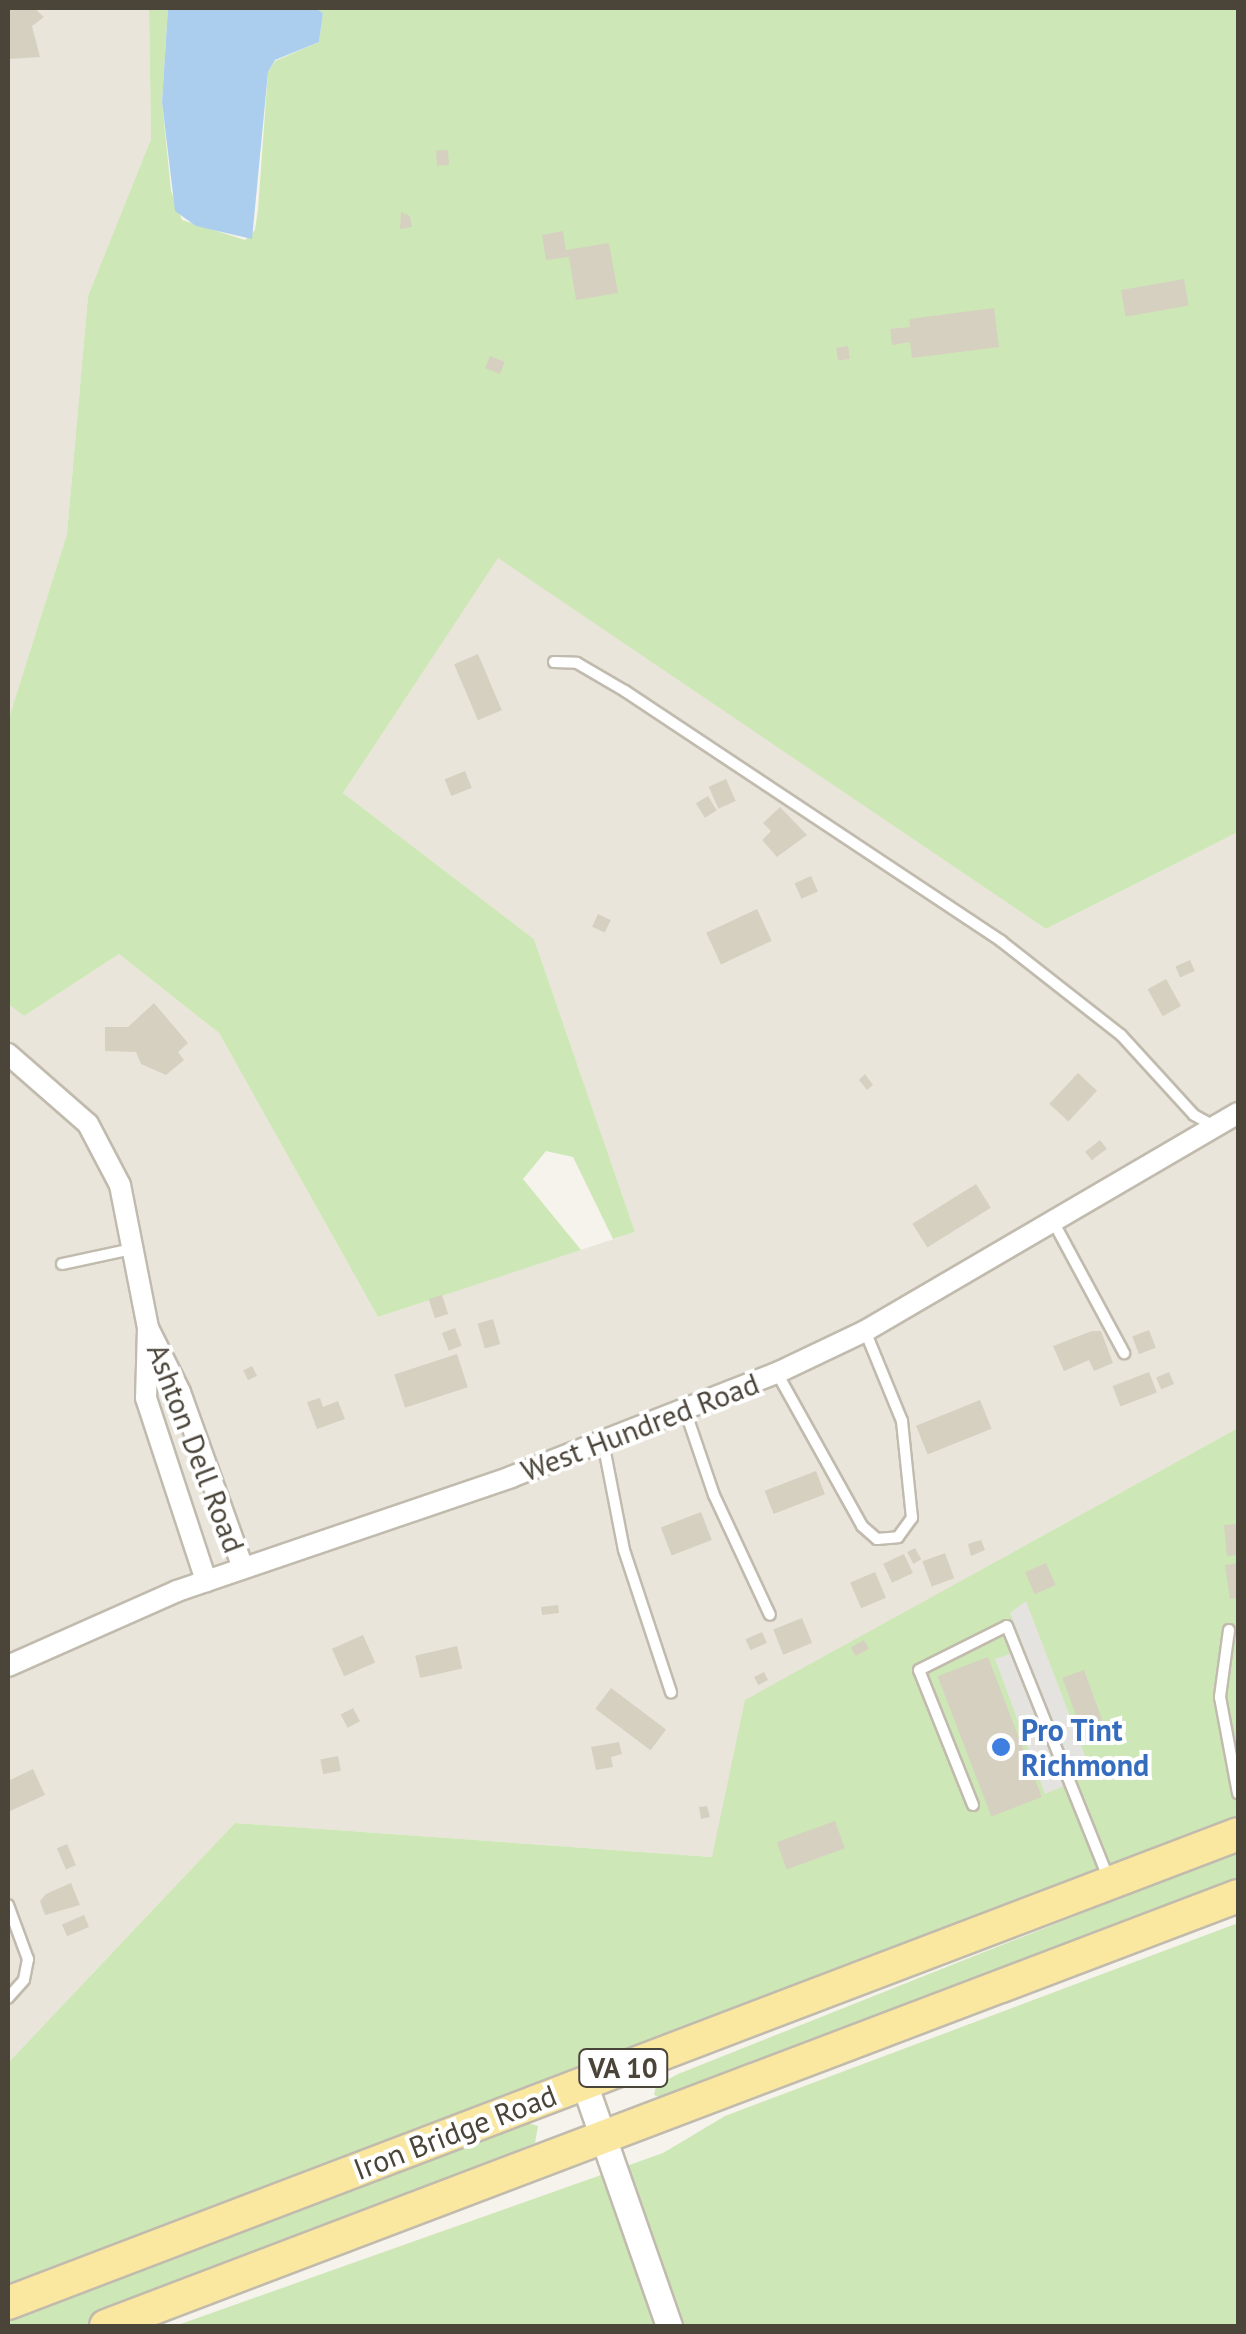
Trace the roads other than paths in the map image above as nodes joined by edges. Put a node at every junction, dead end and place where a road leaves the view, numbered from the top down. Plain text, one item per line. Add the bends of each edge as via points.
1 (554, 662) dead end
2 (8, 1054) edge
3 (1238, 1113) edge
4 (1215, 1127) junction
5 (1054, 1223) junction
6 (133, 1248) junction
7 (62, 1264) dead end
8 (148, 1328) junction
9 (865, 1331) junction
10 (1124, 1353) dead end
11 (777, 1373) junction
12 (684, 1410) junction
13 (603, 1442) junction
14 (243, 1568) junction
15 (206, 1581) junction
16 (770, 1615) dead end
17 (1230, 1630) dead end
18 (8, 1666) edge
19 (671, 1692) dead end
20 (1238, 1793) edge
21 (972, 1805) dead end
22 (1238, 1834) edge
23 (1110, 1883) junction
24 (1238, 1896) edge
25 (8, 1905) edge
26 (8, 1998) edge
27 (584, 2083) junction
28 (605, 2136) junction
29 (8, 2302) edge
30 (106, 2326) edge
31 (669, 2326) edge

1 - 4 lane via 577,663 625,690 1001,942 1121,1035 1194,1115
2 - 6 street, Ashton Dell Road via 60,1093 99,1140 120,1185
3 - 4 street, West Hundred Road
4 - 5 street, West Hundred Road
5 - 9 street, West Hundred Road
5 - 10 lane
6 - 7 lane
6 - 8 street, Ashton Dell Road
8 - 14 street, Ashton Dell Road via 180,1392
8 - 15 street, Ashton Dell Road via 146,1398
9 - 11 street, West Hundred Road
9 - 11 lane via 902,1421 912,1518 898,1538 876,1539 862,1526
11 - 12 street, West Hundred Road
12 - 13 street, West Hundred Road
12 - 16 lane via 714,1495
13 - 14 street, West Hundred Road
13 - 19 lane via 624,1550
14 - 15 street, West Hundred Road
15 - 18 street, West Hundred Road via 60,1637
17 - 20 lane via 1220,1696
21 - 23 lane via 920,1670 1007,1626
22 - 23 main road, Iron Bridge Road / VA 10
23 - 27 main road, Iron Bridge Road / VA 10
24 - 28 main road, Iron Bridge Road / VA 10
25 - 26 lane via 28,1960 24,1980
27 - 28 street
27 - 29 main road, Iron Bridge Road / VA 10
28 - 30 main road, Iron Bridge Road / VA 10
28 - 31 street

